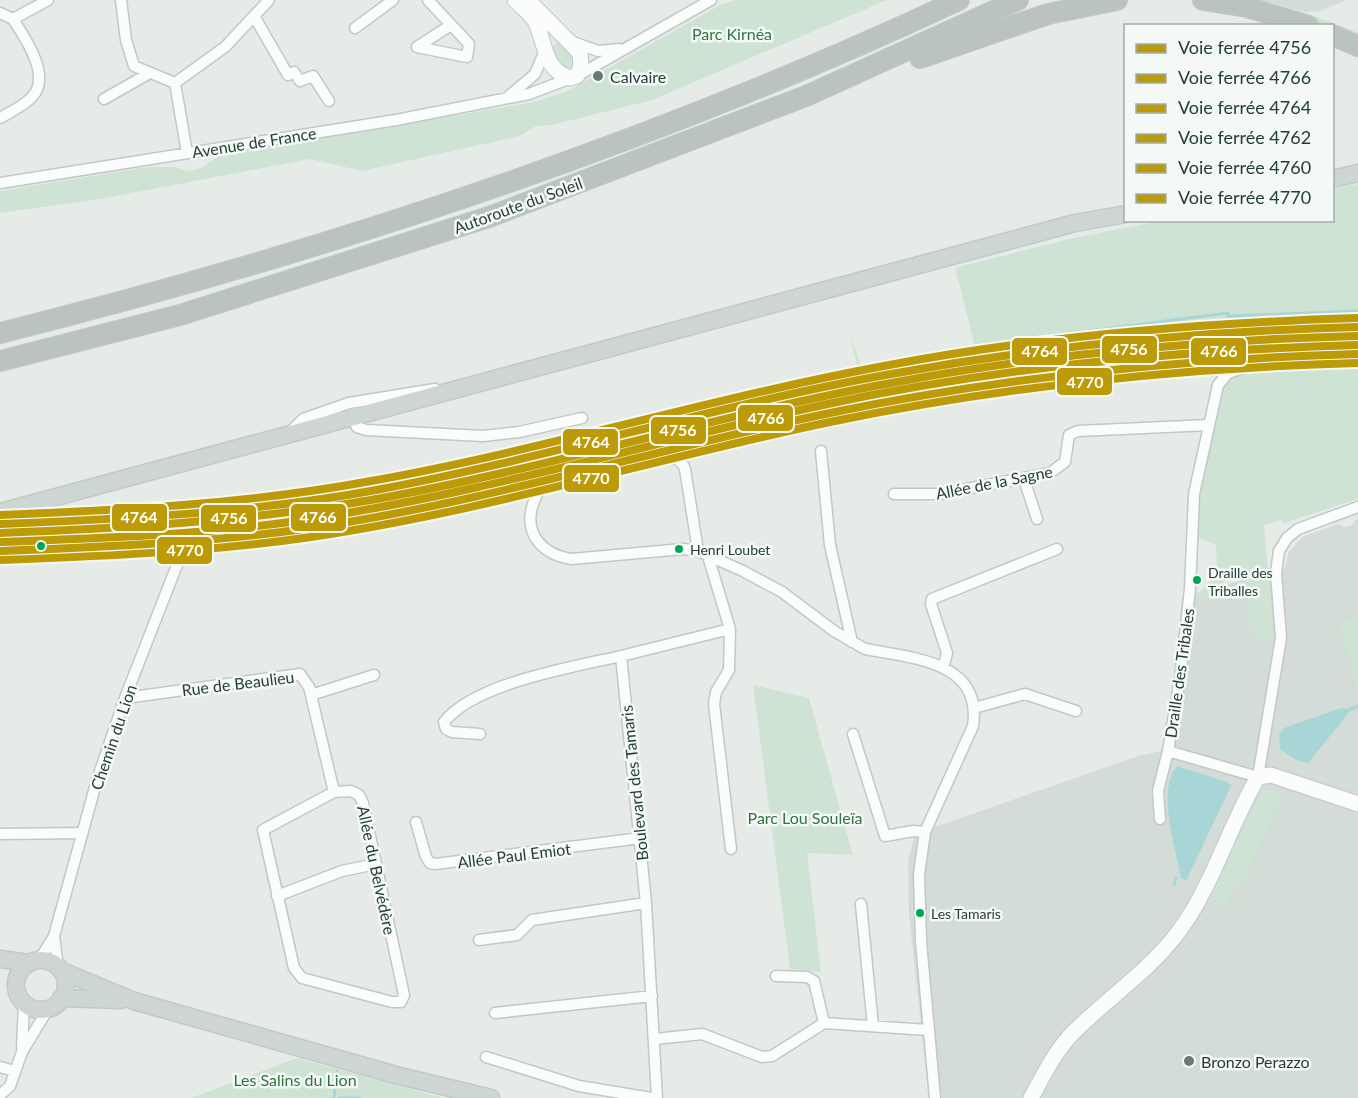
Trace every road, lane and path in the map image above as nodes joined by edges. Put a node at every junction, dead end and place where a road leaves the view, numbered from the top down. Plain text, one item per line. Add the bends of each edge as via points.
1 (48, 0) edge
2 (121, 0) edge
3 (268, 0) edge
4 (393, 0) edge
5 (428, 0) edge
6 (515, 0) edge
7 (528, 0) edge
8 (711, 0) edge
9 (959, 0) edge
10 (1018, 0) edge
11 (1117, 0) edge
12 (1203, 0) edge
13 (0, 13) edge
14 (254, 16) junction
15 (13, 19) junction
16 (1302, 24) edge
17 (451, 25) dead end
18 (355, 28) dead end
19 (1334, 36) edge
20 (566, 38) junction
21 (1358, 46) edge
22 (628, 47) junction
23 (544, 49) junction
24 (148, 74) junction
25 (574, 77) junction
26 (175, 83) junction
27 (806, 96) junction
28 (507, 98) junction
29 (104, 99) dead end
30 (329, 101) dead end
31 (0, 118) edge
32 (187, 153) junction
33 (1358, 172) edge
34 (1334, 178) edge
35 (0, 183) edge
36 (1124, 214) edge
37 (0, 333) edge
38 (0, 361) edge
39 (1251, 364) dead end
40 (471, 386) junction
41 (353, 418) junction
42 (582, 418) dead end
43 (1209, 425) junction
44 (288, 435) junction
45 (821, 451) dead end
46 (1024, 479) junction
47 (539, 491) junction
48 (894, 494) dead end
49 (1358, 507) edge
50 (0, 512) edge
51 (1037, 519) dead end
52 (186, 542) junction
53 (0, 547) edge
54 (1057, 549) dead end
55 (703, 553) junction
56 (730, 629) junction
57 (852, 642) junction
58 (621, 656) junction
59 (943, 668) junction
60 (374, 675) dead end
61 (311, 695) junction
62 (125, 698) junction
63 (974, 708) junction
64 (1076, 711) dead end
65 (480, 734) dead end
66 (853, 734) dead end
67 (1168, 751) junction
68 (1258, 777) junction
69 (334, 792) junction
70 (1358, 804) edge
71 (1160, 819) dead end
72 (416, 822) dead end
73 (925, 832) junction
74 (81, 833) junction
75 (0, 834) edge
76 (641, 838) junction
77 (731, 849) dead end
78 (376, 864) junction
79 (277, 896) junction
80 (646, 903) junction
81 (861, 904) dead end
82 (54, 936) junction
83 (479, 940) dead end
84 (0, 959) edge
85 (32, 961) junction
86 (60, 969) junction
87 (776, 976) dead end
88 (0, 980) edge
89 (20, 996) junction
90 (652, 996) junction
91 (134, 1001) junction
92 (55, 1004) junction
93 (495, 1013) dead end
94 (824, 1023) junction
95 (873, 1026) junction
96 (928, 1030) junction
97 (655, 1039) junction
98 (22, 1052) junction
99 (486, 1057) dead end
100 (0, 1067) edge
101 (15, 1071) junction
102 (0, 1095) edge
103 (491, 1098) edge
104 (651, 1098) edge
105 (657, 1098) edge
106 (935, 1098) edge
107 (1031, 1098) edge

1 - 15 street
2 - 24 street via 130,60
3 - 14 street
4 - 18 street
5 - 17 street
6 - 23 street via 533,19
7 - 20 street
8 - 22 street, Avenue de France
9 - 37 highway, Autoroute du Soleil via 733,97 480,192 282,257
10 - 27 highway, Autoroute du Soleil
11 - 27 highway via 1030,19
12 - 16 highway via 1247,6
13 - 15 street
14 - 26 street via 225,47
14 - 30 street via 288,75 294,72 300,81 313,76
15 - 31 street via 37,65 39,87 29,100
19 - 21 highway
20 - 22 street via 598,51
20 - 23 street
20 - 25 street via 582,58
22 - 25 street, Avenue de France
23 - 25 street via 558,72
23 - 28 street, Avenue de France via 535,74
24 - 26 street
24 - 29 street
25 - 28 street, Avenue de France
26 - 32 street
27 - 38 highway, Autoroute du Soleil via 402,246 180,315
28 - 32 street, Avenue de France
32 - 35 street, Avenue de France
33 - 34 main road
36 - 40 main road via 1075,223
39 - 43 street, Draille des Tribales via 1234,369 1223,378
40 - 41 main road
40 - 44 street via 411,391 349,403 303,419
41 - 42 street via 357,427 366,430 475,436 519,432
41 - 44 main road
43 - 46 street, Allée de la Sagne via 1077,430 1069,435 1062,467
43 - 67 street, Draille des Tribales via 1194,494 1190,589
44 - 50 main road
45 - 57 street via 830,545
46 - 48 street, Allée de la Sagne via 940,494
46 - 51 street
47 - 52 street via 515,486 318,525
47 - 55 street via 530,515 531,529 540,544 557,556 573,559 683,549
47 - 55 street via 549,482 647,455 679,458 685,469
49 - 68 street via 1298,529 1280,550 1276,573 1281,638
52 - 53 street
52 - 62 street, Chemin du Lion
54 - 59 street via 932,598 947,653
55 - 56 street
55 - 57 street via 782,592
56 - 58 street
56 - 77 street via 729,670 716,692 714,704
57 - 59 street via 865,649
58 - 65 street via 502,687 444,722 452,732
58 - 76 street, Boulevard des Tamaris
59 - 63 street via 966,685
60 - 61 street
61 - 62 street, Rue de Beaulieu via 304,676 292,673
61 - 69 street, Rue de Beaulieu
62 - 74 street, Chemin du Lion
63 - 64 street via 1018,694
63 - 73 street via 973,726
66 - 73 street via 885,836
67 - 68 street
67 - 71 street, Draille des Tribales via 1158,791
68 - 70 street via 1271,775
68 - 107 street via 1178,933 1143,971 1069,1037
69 - 78 street, Allée du Belvédère via 351,791 362,799
69 - 79 street, Allée du Belvédère via 263,830
72 - 76 street, Allée Paul Emiot via 426,857 435,864
73 - 96 street via 919,874
74 - 75 street
74 - 82 street, Chemin du Lion
76 - 80 street, Boulevard des Tamaris
78 - 79 street via 342,871
78 - 79 street, Allée du Belvédère via 404,995 401,1002 299,976
80 - 83 street via 532,920 517,935
80 - 90 street, Boulevard des Tamaris
81 - 95 street
82 - 85 street, Chemin du Lion via 43,954
82 - 86 street, Chemin du Lion
84 - 85 main road
85 - 86 main road via 48,961
85 - 89 main road via 18,974
86 - 91 main road
86 - 92 main road via 66,985
87 - 94 street via 807,976 814,981
88 - 89 main road
89 - 92 main road via 40,1010
89 - 98 street
90 - 93 street
90 - 97 street, Boulevard des Tamaris
91 - 92 main road
91 - 103 main road
92 - 98 street
94 - 95 street
94 - 97 street via 768,1057 702,1034
95 - 96 street
96 - 106 street
97 - 105 street, Boulevard des Tamaris
98 - 101 street
99 - 104 street via 579,1086
100 - 101 street
101 - 102 street via 10,1086

